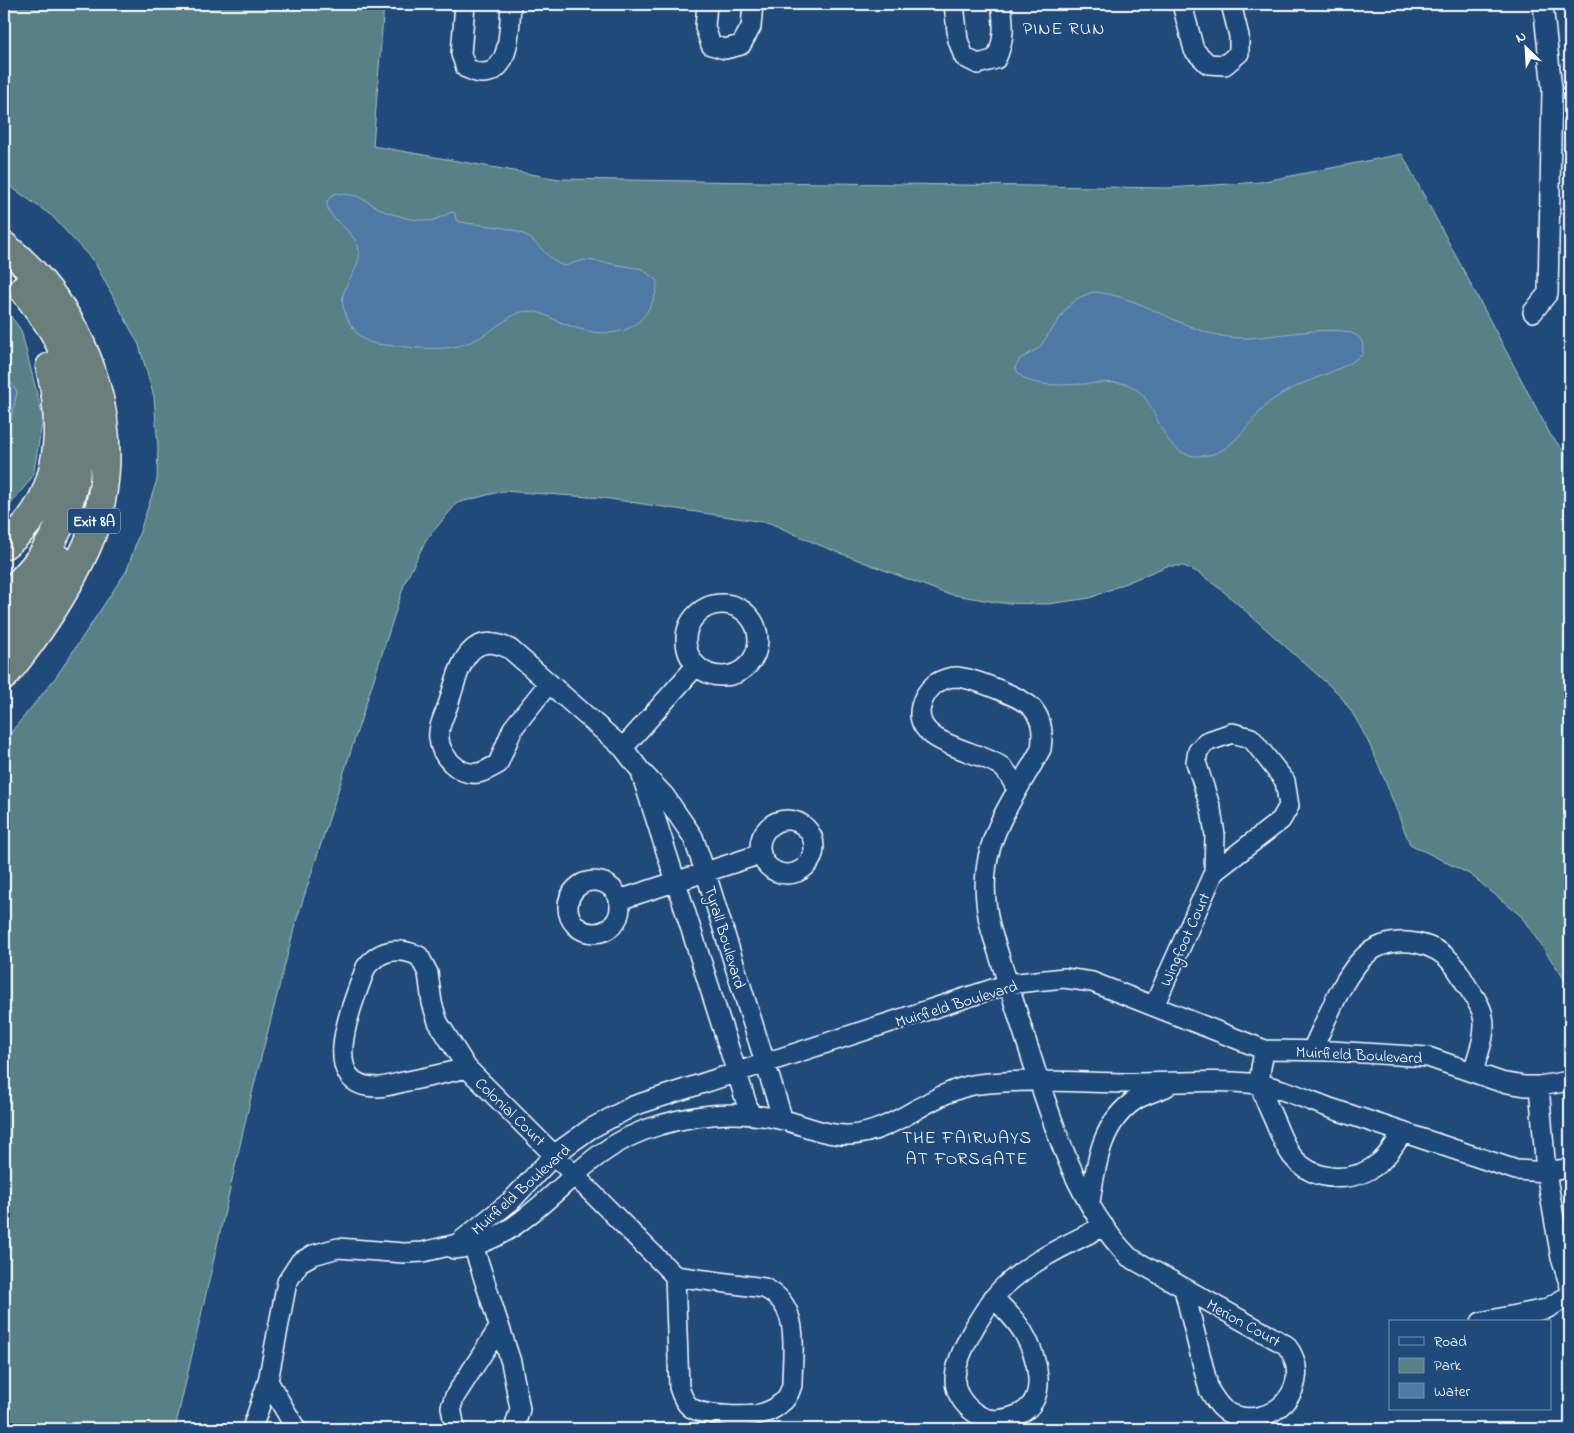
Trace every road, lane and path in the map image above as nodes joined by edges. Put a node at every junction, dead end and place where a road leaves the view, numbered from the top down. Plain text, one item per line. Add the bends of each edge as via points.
1 (465, 4) edge
2 (511, 4) edge
3 (707, 4) edge
4 (753, 4) edge
5 (954, 4) edge
6 (1000, 4) edge
7 (1182, 4) edge
8 (1231, 4) edge
9 (1543, 4) edge
10 (4, 246) edge
11 (4, 268) edge
12 (4, 283) edge
13 (1533, 312) dead end
14 (81, 345) junction
15 (4, 545) edge
16 (4, 599) edge
17 (4, 636) edge
18 (696, 666) dead end
19 (4, 676) edge
20 (549, 683) junction
21 (623, 748) junction
22 (640, 770) junction
23 (1017, 790) junction
24 (761, 854) dead end
25 (1214, 872) junction
26 (692, 878) junction
27 (619, 900) dead end
28 (1008, 984) junction
29 (1154, 1006) junction
30 (1265, 1050) junction
31 (1312, 1050) junction
32 (765, 1064) junction
33 (467, 1068) junction
34 (737, 1071) junction
35 (1473, 1072) junction
36 (1570, 1081) edge
37 (1177, 1082) junction
38 (1040, 1083) junction
39 (1259, 1084) junction
40 (1539, 1086) junction
41 (750, 1114) junction
42 (783, 1120) junction
43 (1404, 1132) junction
44 (555, 1154) junction
45 (1570, 1168) edge
46 (1546, 1172) junction
47 (575, 1175) junction
48 (1090, 1202) junction
49 (1104, 1226) junction
50 (471, 1240) junction
51 (675, 1276) junction
52 (1570, 1286) edge
53 (1184, 1289) junction
54 (1570, 1295) edge
55 (993, 1298) junction
56 (1544, 1316) edge
57 (1502, 1320) edge
58 (499, 1328) junction
59 (268, 1381) junction
60 (252, 1429) edge
61 (296, 1429) edge
62 (455, 1429) edge
63 (514, 1429) edge

1 - 2 street via 461,54 466,68 481,73 494,69 506,57
3 - 4 street via 705,27 711,45 725,49 741,45 752,28
5 - 6 street via 958,40 964,57 978,64 996,59 1002,46 1004,24
7 - 8 street via 1194,50 1208,64 1225,65 1239,53 1239,36
9 - 13 street via 1552,89 1548,293
10 - 14 highway via 21,259 42,283 64,312
11 - 16 highway via 24,289 54,332 68,366 79,415 79,447 69,502 44,553
12 - 15 highway via 40,339 56,388 59,418 54,470 44,498 30,521
14 - 17 highway via 97,412 97,444 85,506 74,535 56,567
14 - 19 highway, Exit 8A via 102,412 105,446 98,510 87,545 70,578 26,649
18 - 21 street
20 - 20 street, Tyrall Boulevard via 510,649 498,643 485,643 472,649 462,660 438,737 442,751 466,772 478,773 498,764 513,728
20 - 21 street, Tyrall Boulevard
21 - 22 street, Tyrall Boulevard
22 - 26 street, Tyrall Boulevard
22 - 26 street, Tyrall Boulevard via 678,813 693,837
23 - 23 street, Merion Court via 1041,749 1043,735 1034,709 1018,697 957,677 936,684 923,700 920,711 927,731 934,738 1004,768
23 - 28 street, Merion Court via 997,828 984,871 985,906
24 - 26 street
25 - 25 street, Wingfoot Court via 1281,820 1289,806 1285,780 1250,738 1232,733 1206,742 1198,751 1196,762 1211,809 1215,835
25 - 29 street, Wingfoot Court
26 - 27 street
26 - 32 street, Tyrall Boulevard
26 - 34 street, Tyrall Boulevard
28 - 29 street, Muirfield Boulevard via 1064,978 1092,982
28 - 32 street, Muirfield Boulevard
28 - 38 street, Merion Court
29 - 30 street, Muirfield Boulevard
30 - 31 street, Muirfield Boulevard
30 - 39 street
31 - 35 street, Muirfield Boulevard via 1428,1057
31 - 35 street via 1349,977 1363,959 1375,949 1406,942 1426,945 1439,952 1452,963 1476,998 1483,1016 1484,1034
32 - 34 street, Muirfield Boulevard
32 - 42 street, Tyrall Boulevard
33 - 33 street, Colonial Court via 438,1022 426,965 419,956 398,950 386,951 373,959 366,967 345,1031 343,1066 349,1077 359,1085 378,1088
33 - 44 street, Colonial Court
34 - 41 street, Tyrall Boulevard
34 - 44 street, Muirfield Boulevard via 615,1114
35 - 40 street, Muirfield Boulevard via 1501,1082
36 - 40 street, Muirfield Boulevard
37 - 38 street, Muirfield Boulevard
37 - 39 street, Muirfield Boulevard
37 - 48 street via 1125,1108 1106,1133
38 - 42 street, Muirfield Boulevard via 964,1086 888,1124 852,1135 837,1135
38 - 48 street, Merion Court via 1057,1134
39 - 43 street, Muirfield Boulevard
39 - 43 street via 1285,1146 1294,1158 1322,1176 1352,1177 1368,1172 1388,1155
40 - 46 street
41 - 42 street, Muirfield Boulevard
41 - 47 street, Muirfield Boulevard via 685,1118 638,1132 599,1155
43 - 46 street, Muirfield Boulevard via 1516,1170
44 - 47 street, Colonial Court
44 - 50 street, Muirfield Boulevard
45 - 46 street, Muirfield Boulevard
46 - 52 street via 1561,1258
47 - 50 street, Muirfield Boulevard via 532,1214
47 - 51 street, Colonial Court
48 - 49 street, Merion Court
49 - 53 street, Merion Court via 1129,1257
49 - 55 street via 1046,1256 1008,1282
50 - 58 street
50 - 59 street, Muirfield Boulevard via 446,1248 404,1253 338,1248 313,1254 300,1262 287,1282
51 - 51 street via 679,1387 689,1407 713,1415 761,1414 781,1404 792,1385 791,1322 789,1311 776,1293 764,1288
53 - 53 street, Merion Court via 1209,1390 1218,1404 1228,1413 1252,1418 1267,1415 1288,1401 1298,1366 1286,1344
54 - 56 street
55 - 55 street via 956,1368 955,1382 968,1407 981,1416 1002,1420 1025,1412 1038,1390 1039,1379 1023,1333
56 - 57 street
58 - 62 street via 455,1396 451,1407
58 - 63 street via 511,1362 520,1409
59 - 60 street, Muirfield Boulevard
59 - 61 street

